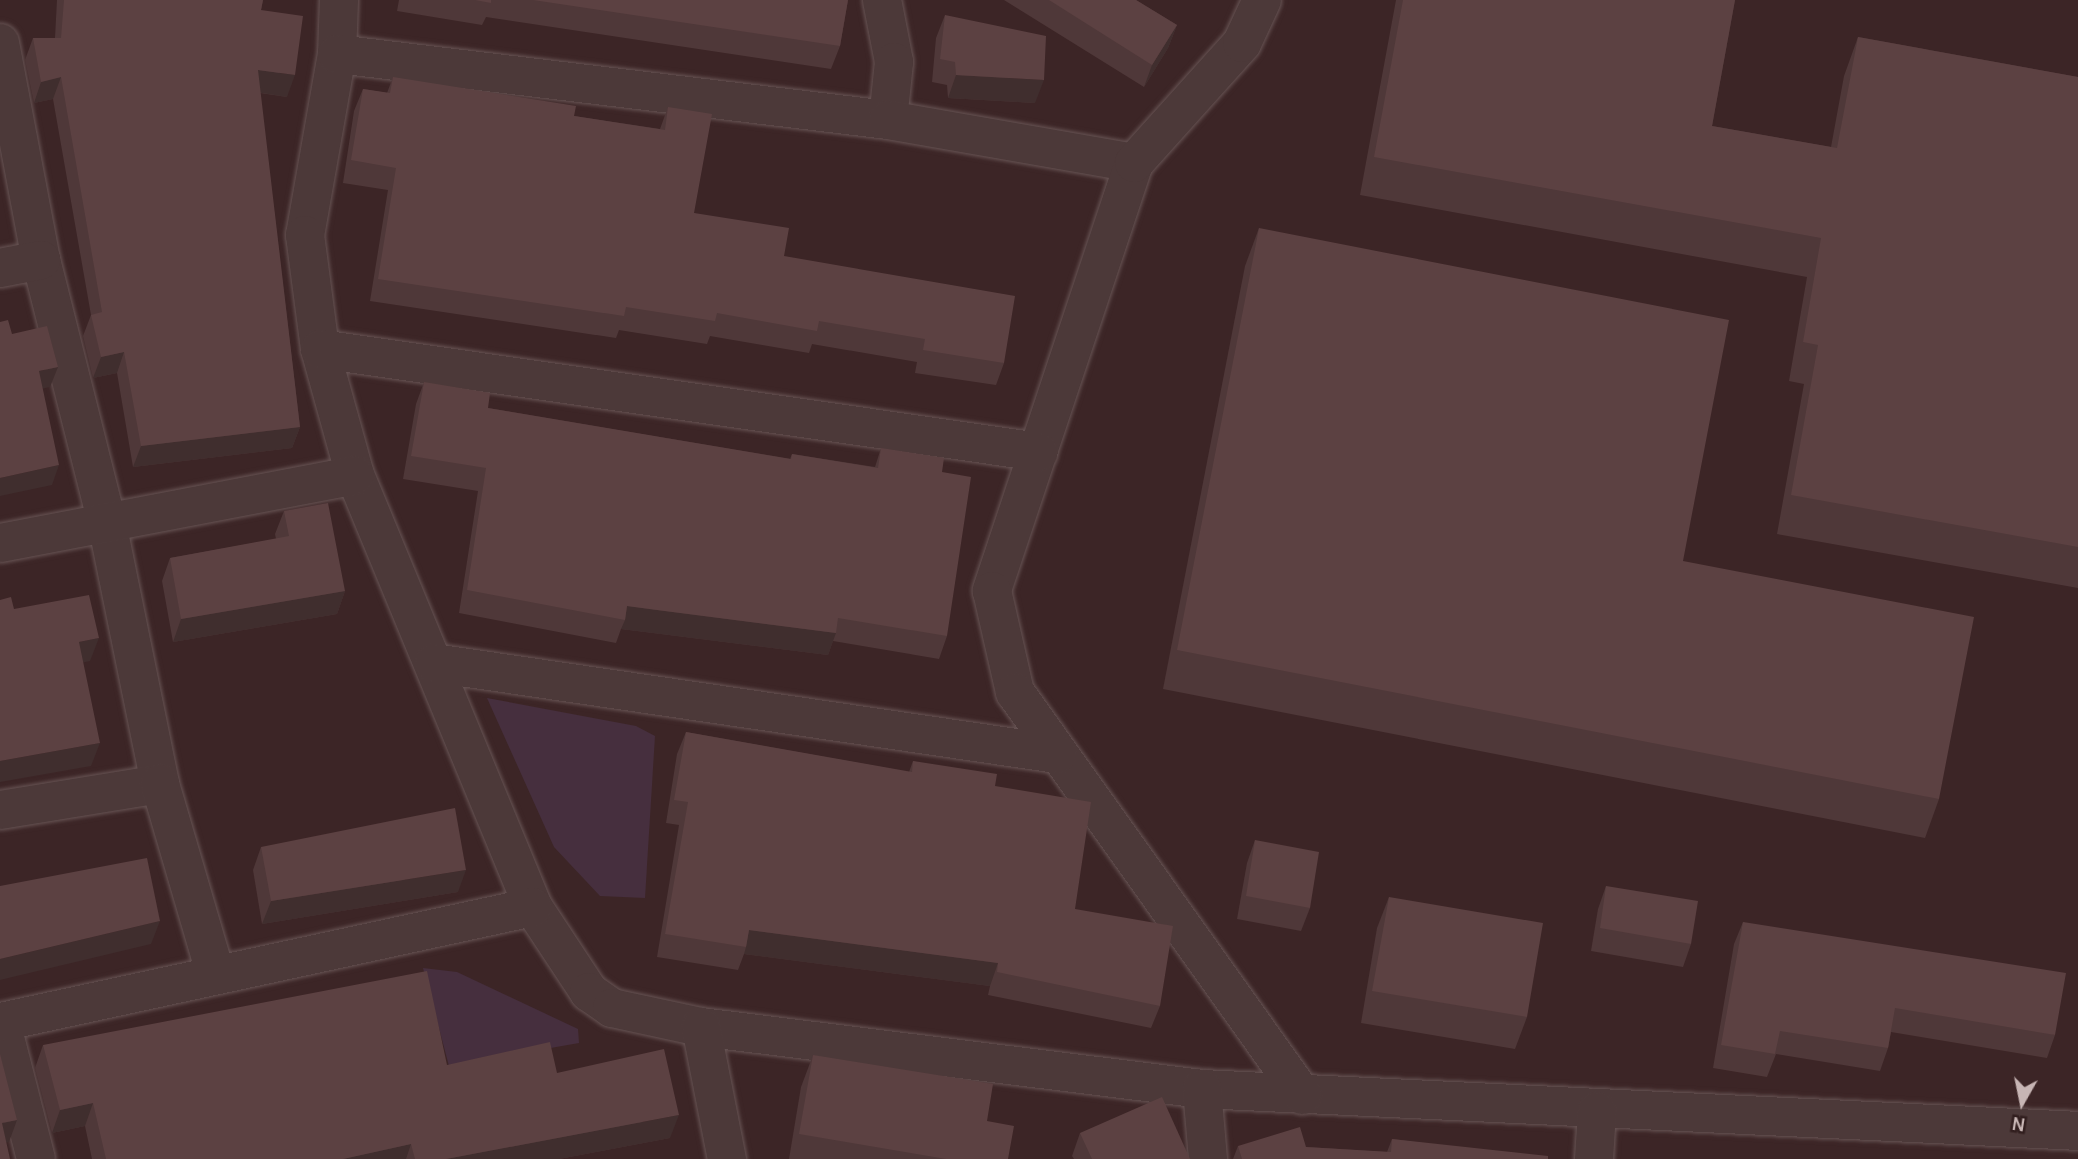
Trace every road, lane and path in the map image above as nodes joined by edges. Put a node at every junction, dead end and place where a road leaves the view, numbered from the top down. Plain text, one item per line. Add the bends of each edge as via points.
1 (340, 0) edge
2 (882, 0) edge
3 (1262, 0) edge
4 (0, 43) edge
5 (337, 54) junction
6 (888, 120) junction
7 (1134, 163) junction
8 (41, 260) junction
9 (0, 268) edge
10 (320, 349) junction
11 (1039, 452) junction
12 (355, 475) junction
13 (107, 523) junction
14 (0, 543) edge
15 (434, 663) junction
16 (1056, 754) junction
17 (160, 784) junction
18 (0, 810) edge
19 (533, 907) junction
20 (215, 972) junction
21 (701, 1027) junction
22 (1202, 1089) junction
23 (1302, 1095) junction
24 (1597, 1111) junction
25 (2078, 1131) edge
26 (36, 1159) edge
27 (727, 1159) edge
28 (1208, 1159) edge
29 (1594, 1159) edge

1 - 5 street
2 - 6 street via 894,62
3 - 7 street via 1242,43
4 - 8 street
5 - 6 street
5 - 10 street via 305,235
6 - 7 street
7 - 11 street
8 - 9 street
8 - 13 street
10 - 11 street
10 - 12 street
11 - 16 street via 992,591 1016,692
12 - 13 street
12 - 15 street
13 - 14 street
13 - 17 street
15 - 16 street
15 - 19 street
16 - 23 street
17 - 18 street
17 - 20 street
19 - 20 street
19 - 21 street via 589,992 638,1017
20 - 26 street via 1,1022
21 - 22 street
21 - 27 street
22 - 23 street
22 - 28 street
23 - 24 street
24 - 25 street
24 - 29 street

